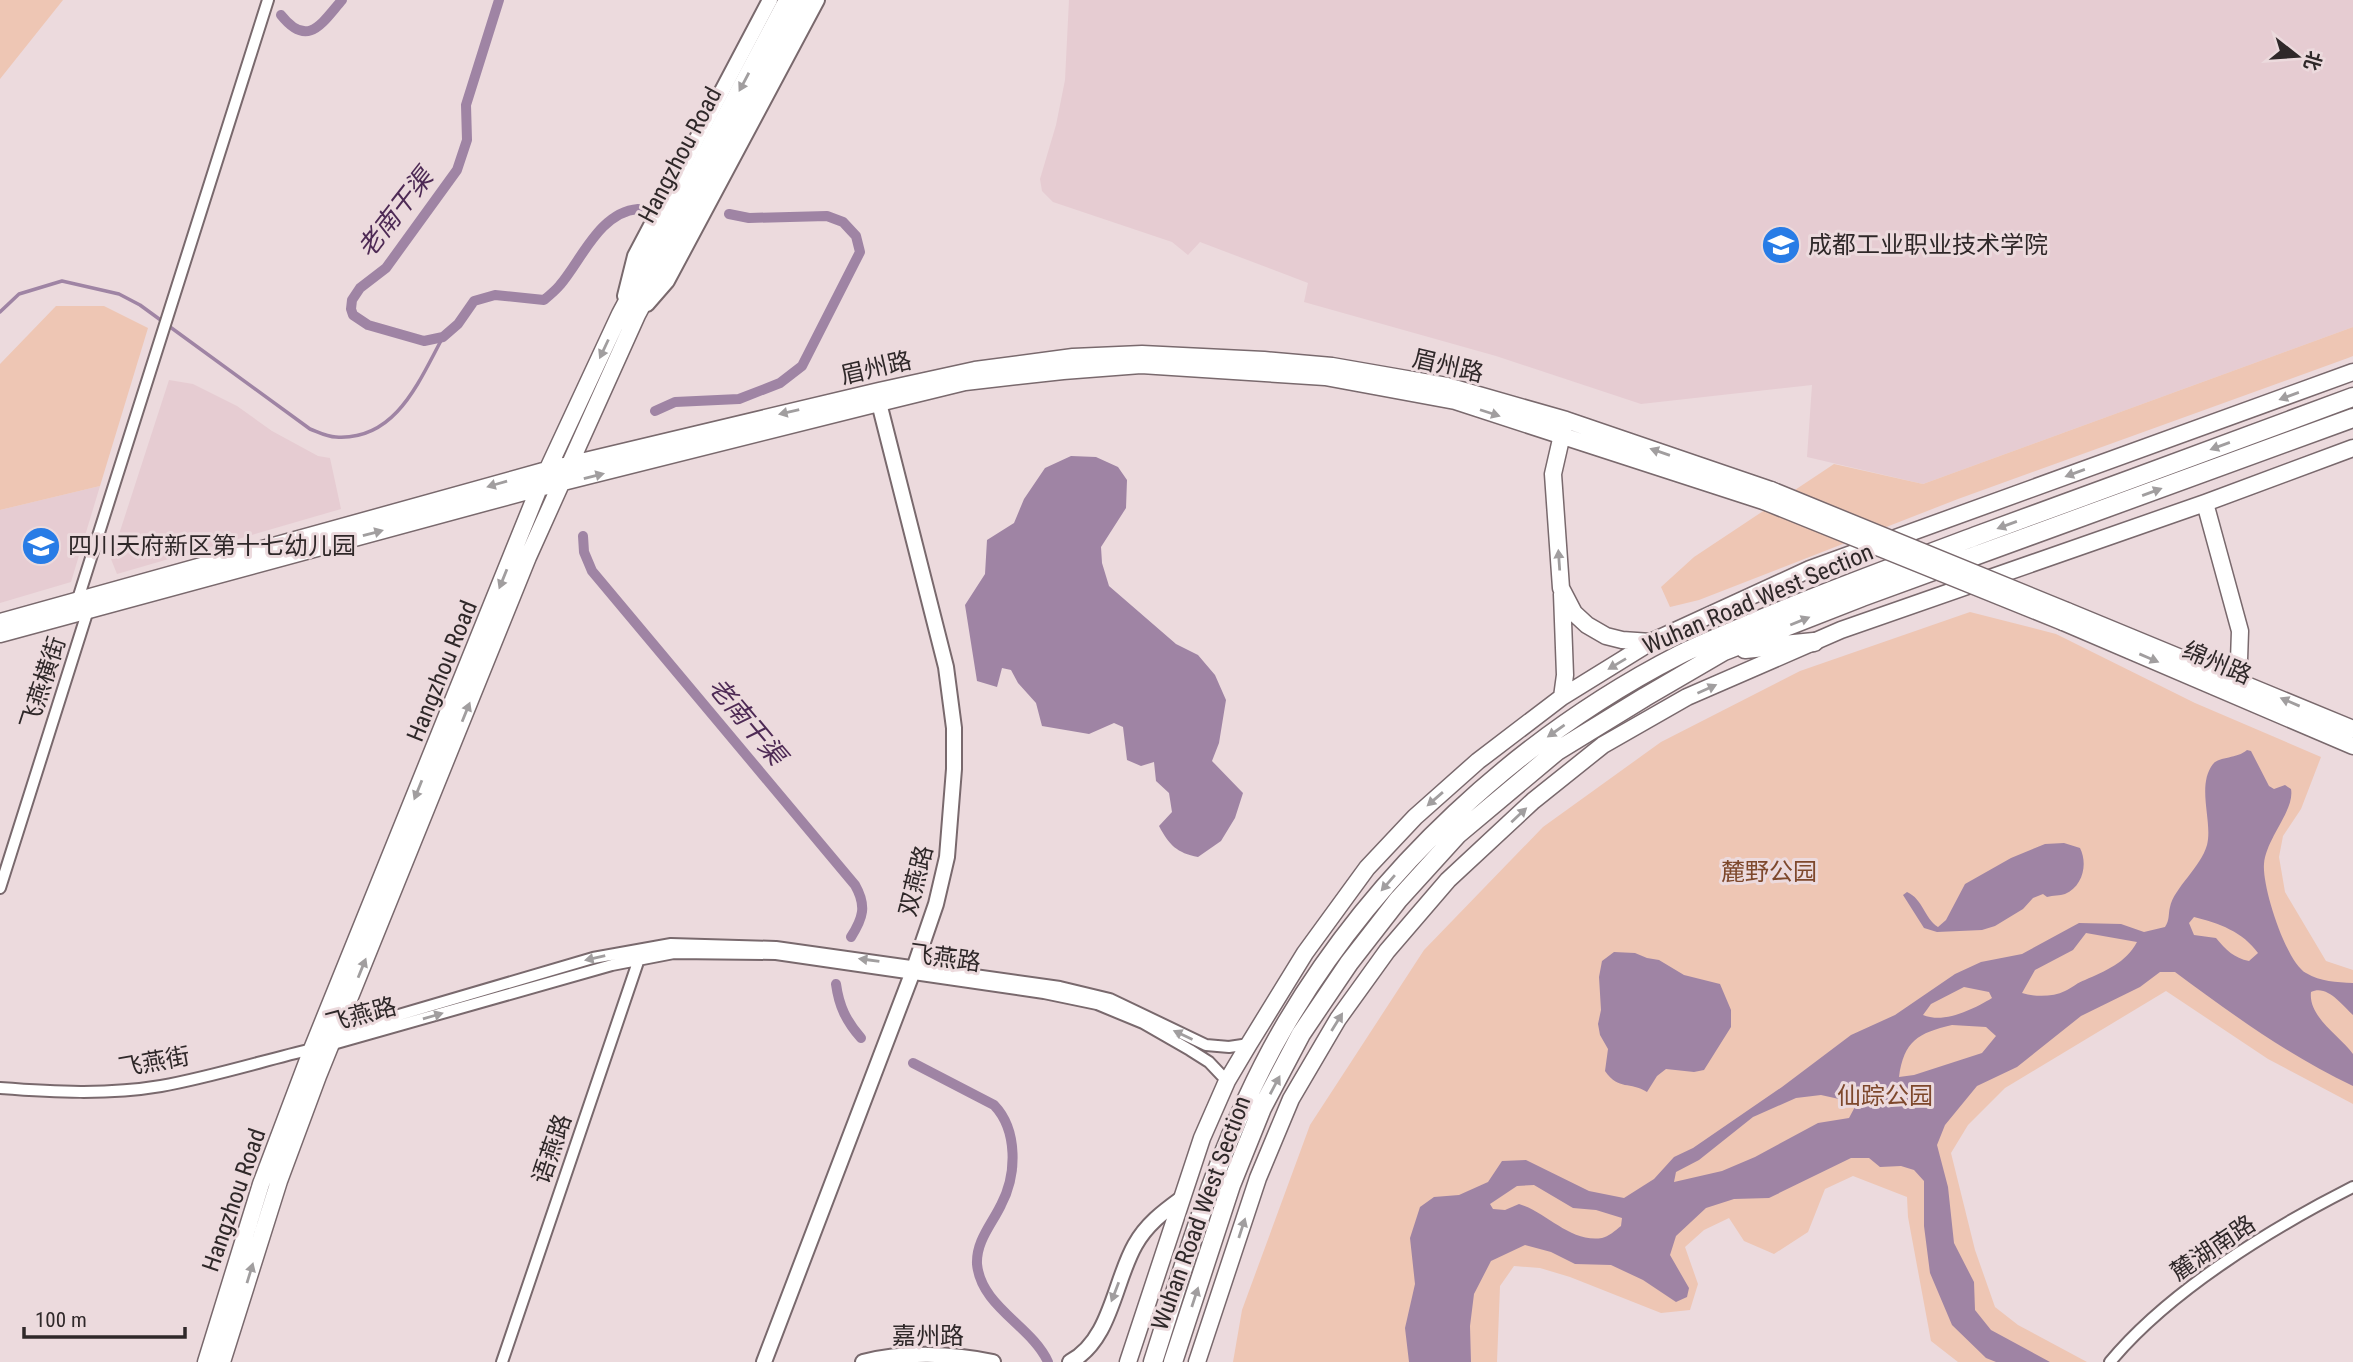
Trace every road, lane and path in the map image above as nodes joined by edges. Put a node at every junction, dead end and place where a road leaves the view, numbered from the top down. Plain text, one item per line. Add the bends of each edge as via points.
1 (268, 0) edge
2 (770, 0) edge
3 (787, 0) edge
4 (804, 0) edge
5 (817, 0) edge
6 (783, 25) junction
7 (629, 315) junction
8 (2353, 372) edge
9 (879, 397) junction
10 (2353, 397) edge
11 (2353, 418) edge
12 (1564, 428) junction
13 (2353, 448) edge
14 (570, 464) junction
15 (547, 470) junction
16 (561, 484) junction
17 (539, 488) junction
18 (2205, 503) junction
19 (1561, 588) junction
20 (83, 606) junction
21 (0, 622) edge
22 (0, 634) edge
23 (1651, 642) junction
24 (1814, 642) junction
25 (1724, 651) junction
26 (2231, 685) junction
27 (1562, 697) junction
28 (2353, 729) edge
29 (2353, 746) edge
30 (0, 888) edge
31 (640, 954) junction
32 (914, 970) junction
33 (333, 1039) junction
34 (1249, 1044) junction
35 (312, 1049) junction
36 (1227, 1082) junction
37 (0, 1088) edge
38 (2353, 1187) edge
39 (1181, 1199) junction
40 (206, 1362) edge
41 (222, 1362) edge
42 (502, 1362) edge
43 (764, 1362) edge
44 (863, 1362) edge
45 (993, 1362) edge
46 (1070, 1362) edge
47 (1128, 1362) edge
48 (1153, 1362) edge
49 (1173, 1362) edge
50 (1197, 1362) edge
51 (2110, 1362) edge

1 - 20 street, 飞燕横街
2 -> 7 street via 635,256
3 - 6 main road
4 - 6 main road
5 - 7 street via 667,281
6 - 7 main road, Hangzhou Road
7 - 14 main road, Hangzhou Road
7 -> 15 main road, Hangzhou Road
8 -> 23 main road via 1810,569
9 - 12 main road via 965,382 1141,366 1325,377 1455,401
9 -> 14 main road, 眉州路
16 -> 9 main road
9 - 32 street, 双燕路 via 946,667 954,728 947,857
10 -> 48 highway, Wuhan Road West Section via 1814,597 1681,654 1610,693 1542,741 1446,820 1384,887 1332,953 1285,1025 1215,1170
25 -> 11 highway, Wuhan Road West Section
19 -> 12 main road via 1553,474
12 - 26 main road, 绵州路, bridge via 1769,496
13 - 18 main road
14 - 15 main road, 眉州路
14 - 16 main road, Hangzhou Road
15 - 17 main road, Hangzhou Road
15 -> 20 main road, 眉州路
16 - 17 main road
33 -> 16 main road, Hangzhou Road
20 -> 17 main road
17 -> 35 main road, Hangzhou Road
18 - 24 main road
18 - 26 main road via 2241,631
19 - 23 main road via 1587,625 1606,636
19 - 27 main road
20 - 21 main road, 眉州路
20 - 22 main road
20 - 30 street, 飞燕横街
23 -> 27 main road
24 - 25 highway
50 -> 24 main road via 1258,1178 1291,1099 1338,1019 1387,951 1448,880 1533,801 1603,745 1687,697
49 -> 25 highway, Wuhan Road West Section via 1231,1185 1262,1108 1301,1034 1349,963 1458,834 1557,751
28 -> 26 main road, 绵州路
26 - 29 main road, 绵州路
27 -> 34 main road via 1468,770 1367,868 1305,953
31 - 32 street, 飞燕路 via 776,954
31 - 33 street, 飞燕路
31 - 42 street, 语燕路
34 -> 32 street, 飞燕路 via 1206,1045 1110,999 1060,987
32 - 36 street, 飞燕路 via 1097,1004 1190,1050
32 - 43 street, 双燕路
33 - 35 street, 飞燕路
41 -> 33 main road, Hangzhou Road via 279,1181
34 - 36 main road
35 - 37 street, 飞燕街 via 161,1086 109,1091
35 - 40 main road, Hangzhou Road via 261,1184
36 - 39 main road
38 - 51 street, 麓湖南路 via 2205,1276 2149,1320
39 -> 46 street via 1144,1230 1102,1326
39 - 47 main road
44 - 45 street, 嘉州路 via 938,1356

